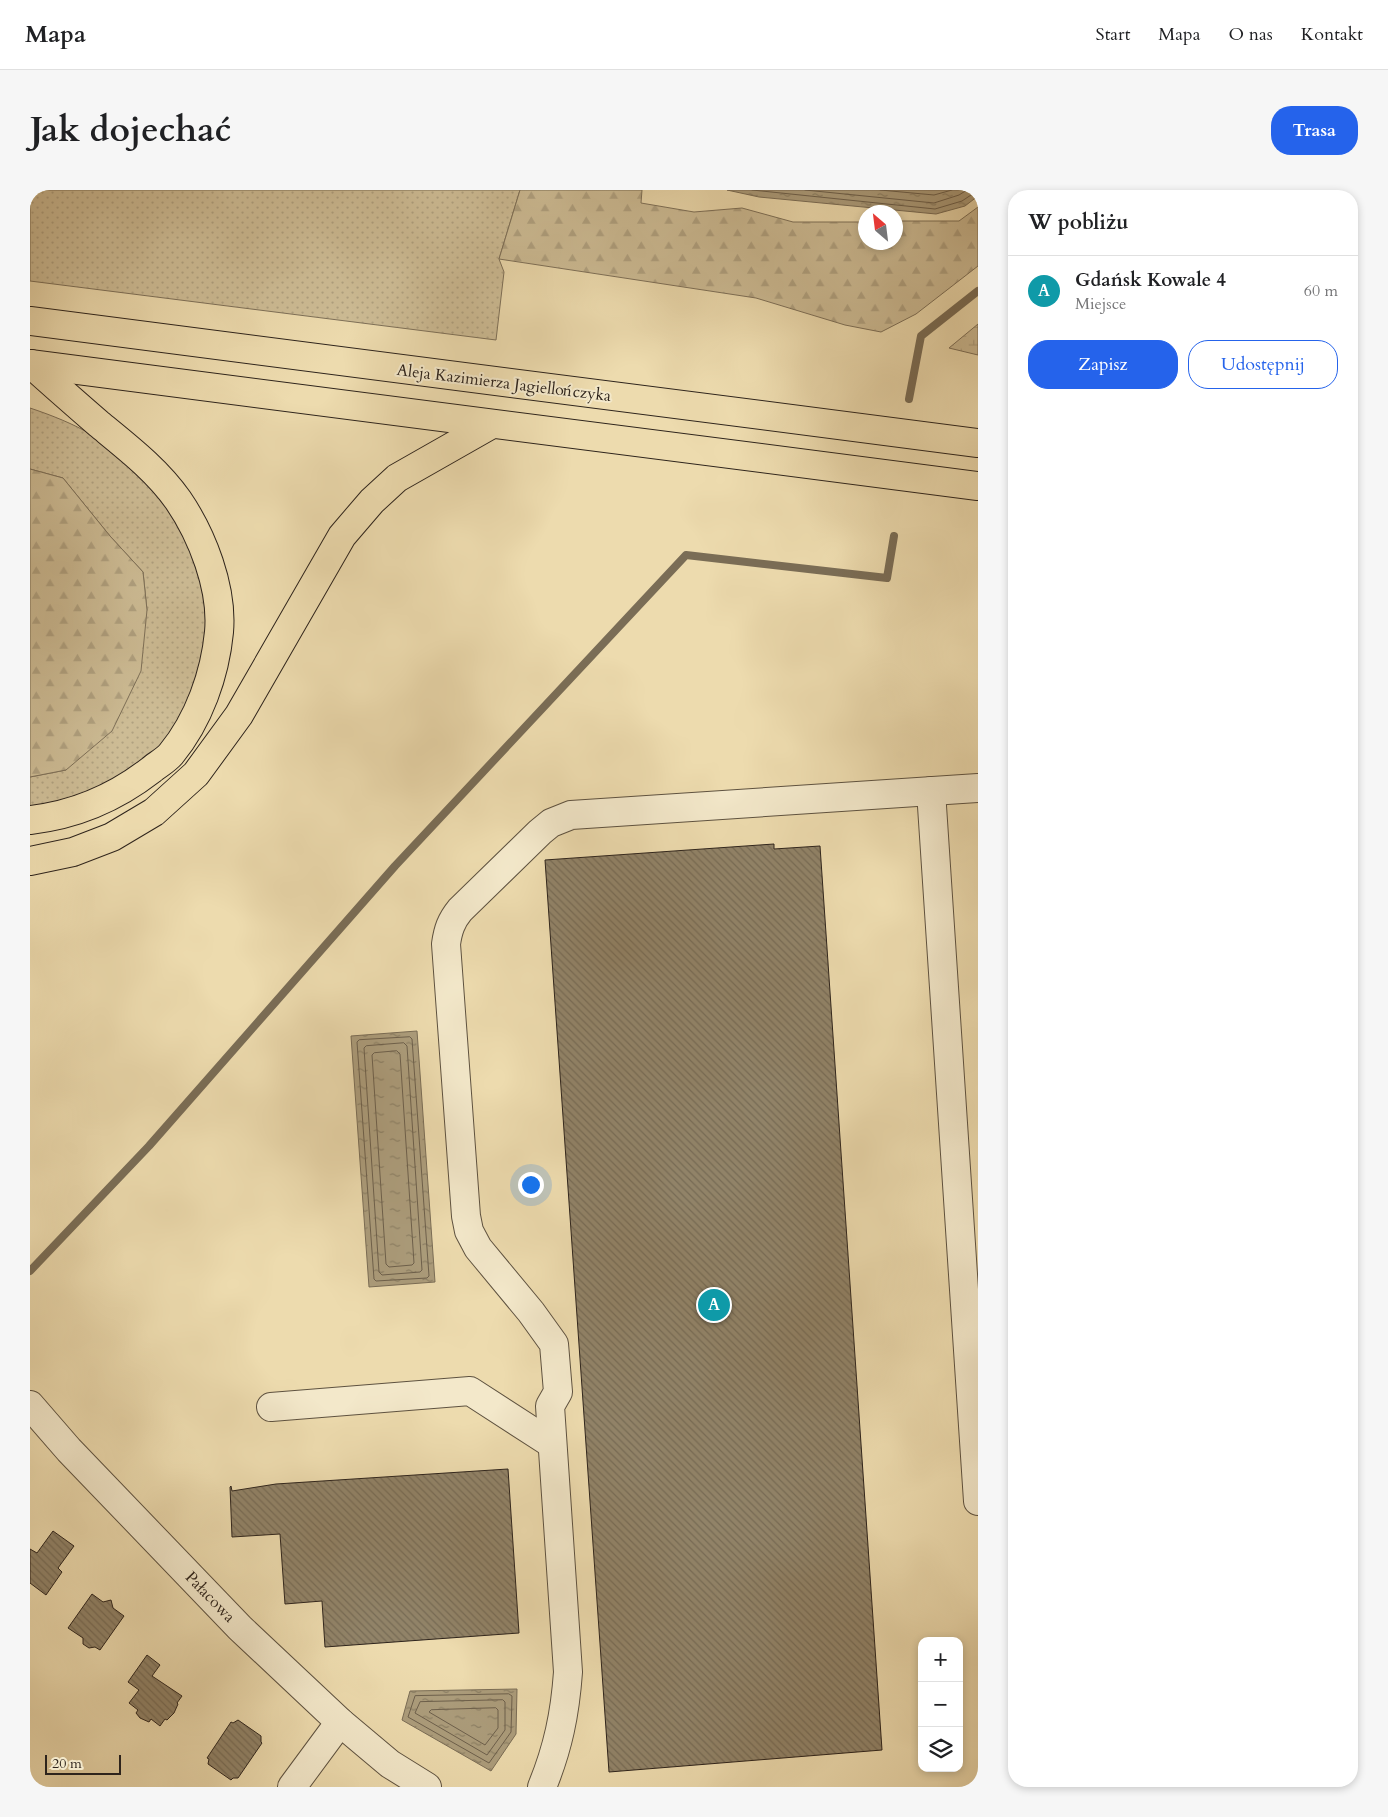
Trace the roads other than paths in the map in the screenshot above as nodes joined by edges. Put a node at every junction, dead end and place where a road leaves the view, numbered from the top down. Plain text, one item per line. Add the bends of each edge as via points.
1 (30, 321) edge
2 (30, 364) edge
3 (492, 424) junction
4 (978, 443) edge
5 (978, 486) edge
6 (978, 788) edge
7 (931, 791) junction
8 (30, 820) edge
9 (30, 861) edge
10 (30, 1405) edge
11 (270, 1407) dead end
12 (552, 1444) junction
13 (978, 1501) edge
14 (340, 1722) junction
15 (292, 1787) edge
16 (427, 1787) edge
17 (542, 1787) edge

1 - 4 highway, Aleja Kazimierza Jagiellończyka
2 - 3 highway
2 - 8 highway via 132,450 177,499 193,524 214,579 219,631 206,691 195,718 170,755 112,796 71,812
3 - 5 highway
3 - 9 highway via 398,478 342,536 239,714 196,774 154,812 112,837 74,852
6 - 7 street
7 - 12 street via 571,815 551,823 540,832 452,920 446,944 469,1232 540,1327 536,1354 541,1394 550,1406
7 - 13 street
10 - 14 street, Pałacowa via 240,1628
11 - 12 street via 470,1391
12 - 17 street via 568,1672 559,1737
14 - 15 street
14 - 16 street, Pałacowa via 390,1764

